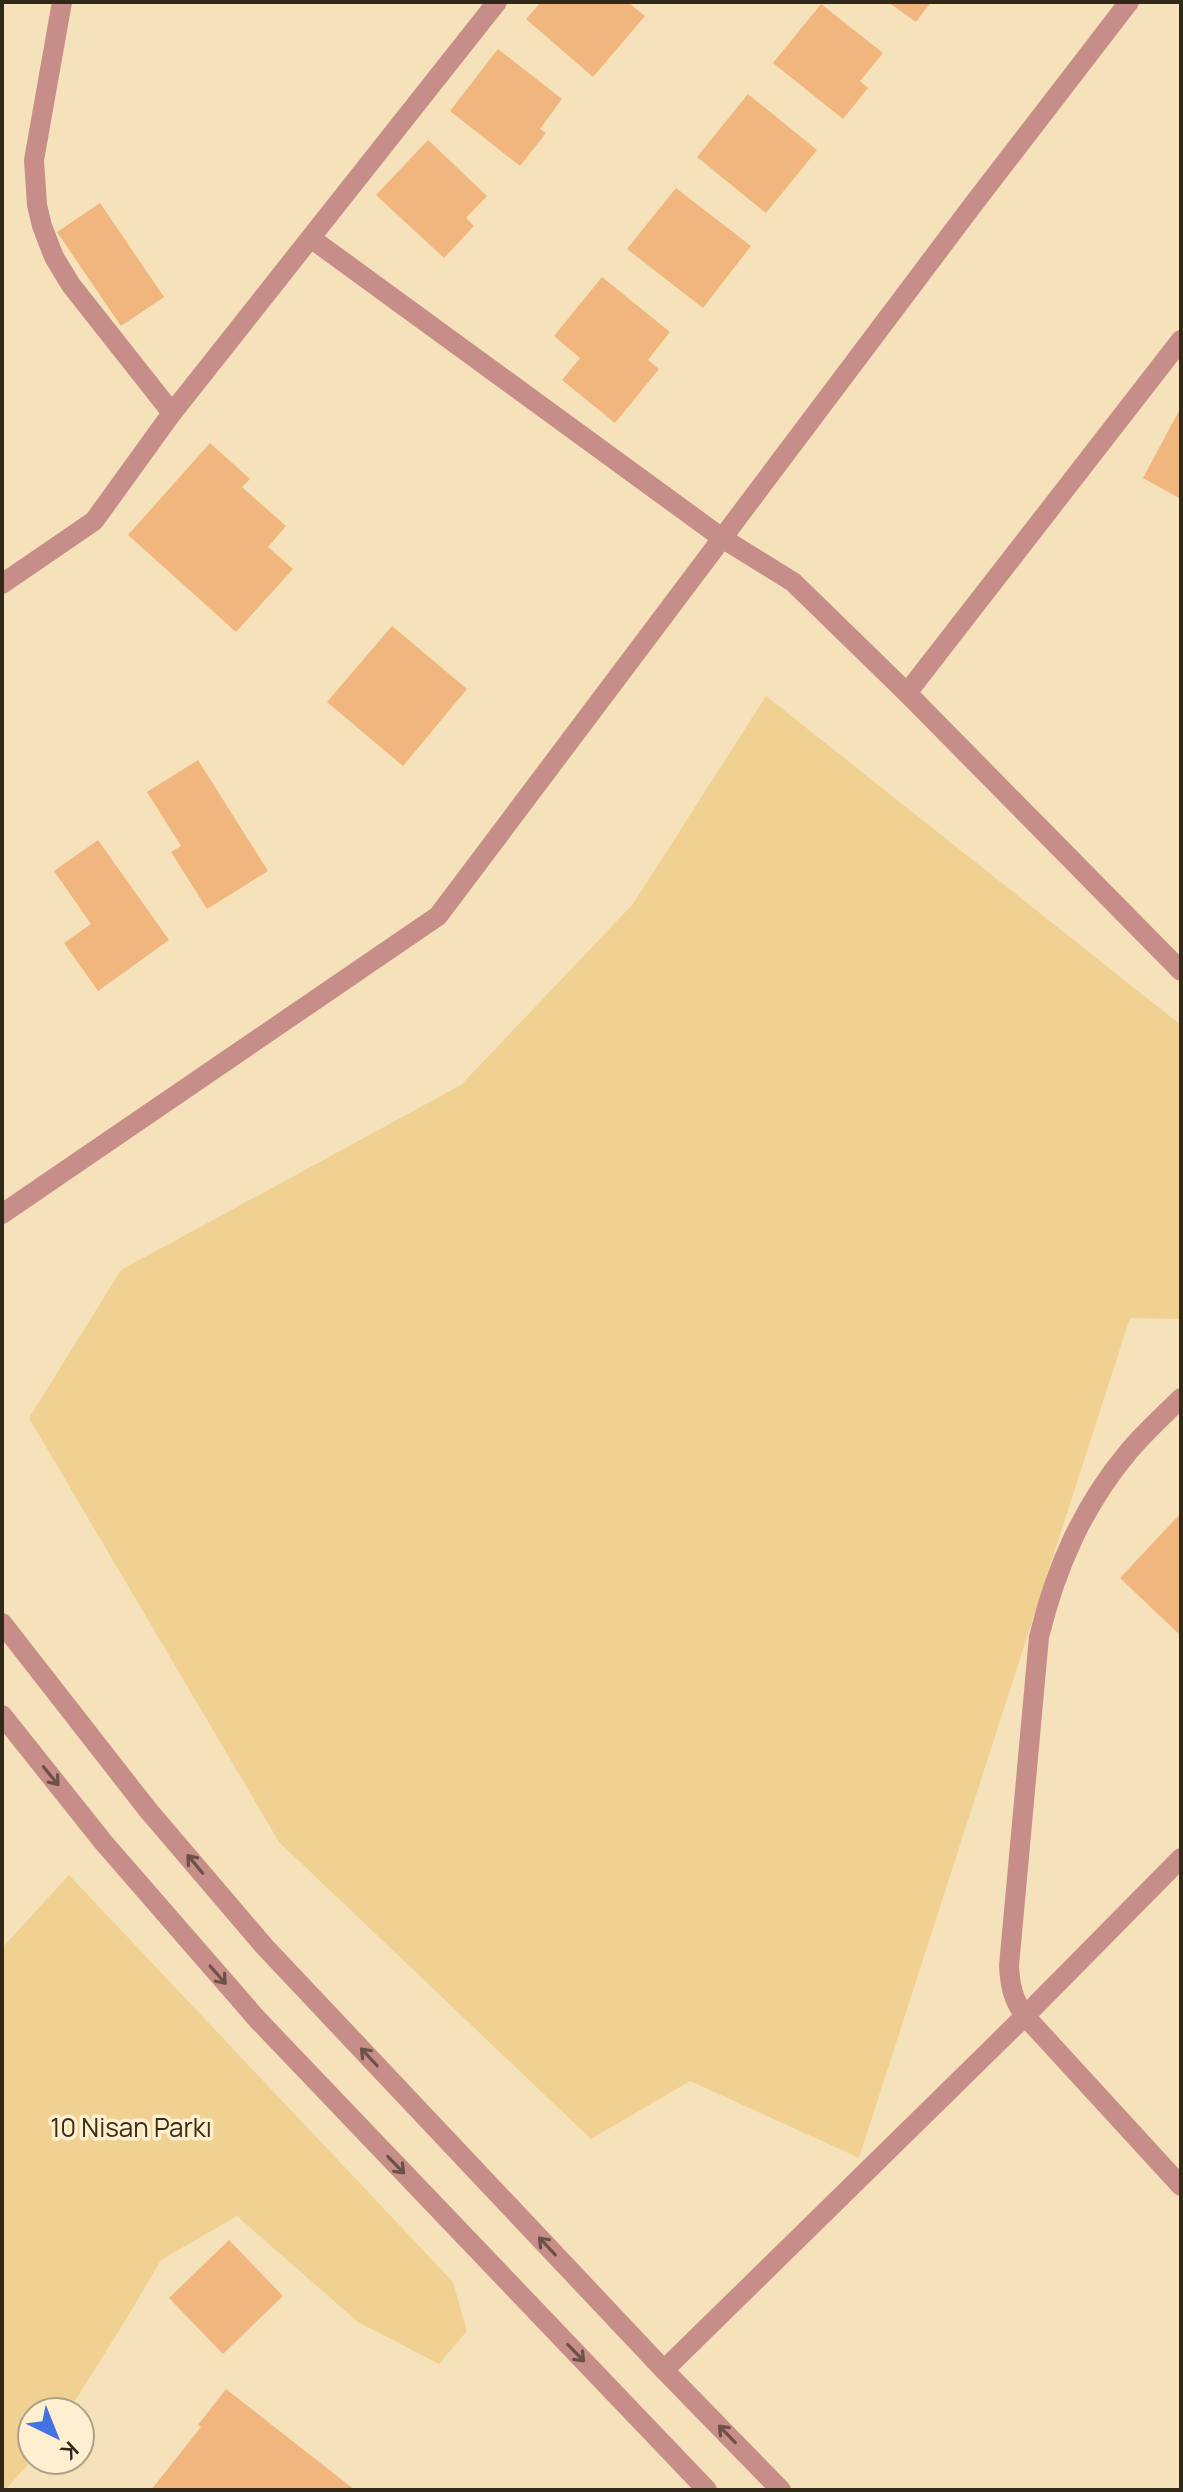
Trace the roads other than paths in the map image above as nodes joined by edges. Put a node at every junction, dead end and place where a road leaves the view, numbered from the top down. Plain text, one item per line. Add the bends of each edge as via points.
1 (62, 2) edge
2 (497, 2) edge
3 (1129, 2) edge
4 (312, 239) junction
5 (1181, 340) edge
6 (172, 413) junction
7 (722, 538) junction
8 (2, 584) edge
9 (907, 693) junction
10 (1181, 971) edge
11 (2, 1214) edge
12 (1181, 1398) edge
13 (2, 1623) edge
14 (2, 1715) edge
15 (1181, 1858) edge
16 (1025, 2016) junction
17 (1181, 2186) edge
18 (664, 2370) junction
19 (707, 2490) edge
20 (781, 2490) edge

1 - 6 street via 34,160 42,226 71,285
2 - 4 street
3 - 7 street
4 - 6 street
4 - 7 street
5 - 9 street
6 - 8 street via 94,521
7 - 9 street via 793,582
7 - 11 street via 438,916
9 - 10 street
12 - 16 street via 1104,1483 1080,1520 1049,1597 1039,1637 1009,1966 1014,1997
18 -> 13 street via 264,1946 148,1810
14 -> 19 street via 104,1843 257,2019
15 - 16 street
16 - 17 street
16 - 18 street
20 -> 18 street

